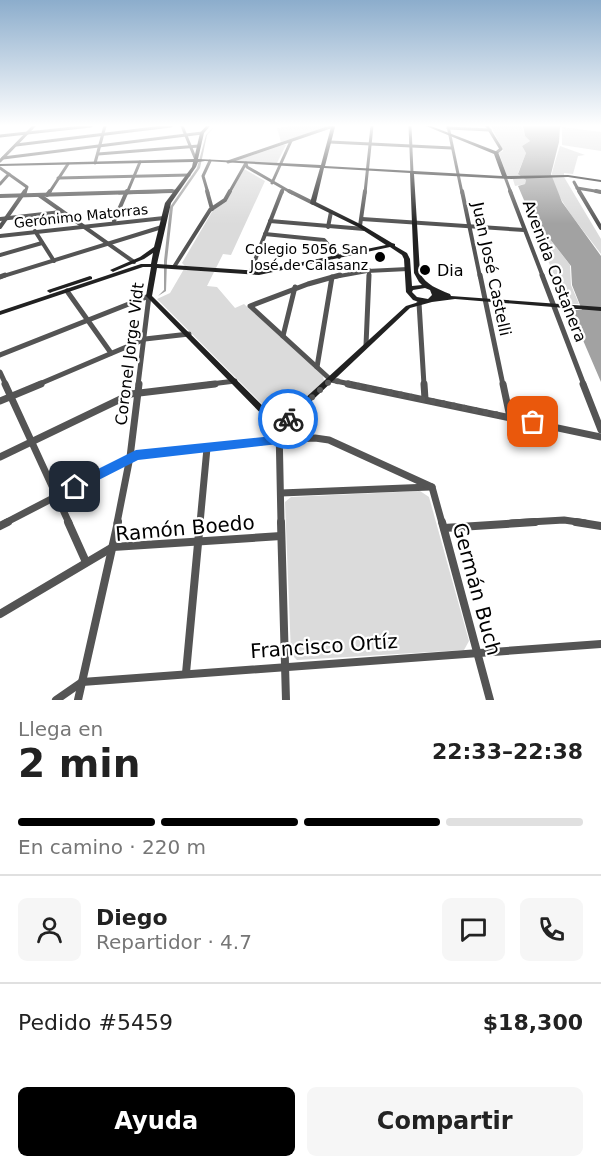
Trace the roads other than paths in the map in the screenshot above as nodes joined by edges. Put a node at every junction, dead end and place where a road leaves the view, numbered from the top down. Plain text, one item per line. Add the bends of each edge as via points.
1 (28, 159) edge
2 (96, 159) edge
3 (238, 159) edge
4 (283, 159) edge
5 (325, 159) edge
6 (368, 159) edge
7 (411, 159) edge
8 (454, 159) edge
9 (498, 159) edge
10 (197, 160) junction
11 (210, 161) junction
12 (140, 162) junction
13 (228, 162) junction
14 (1, 163) edge
15 (95, 163) junction
16 (246, 163) junction
17 (68, 164) junction
18 (280, 165) junction
19 (323, 167) junction
20 (367, 170) junction
21 (412, 173) junction
22 (9, 174) junction
23 (189, 175) junction
24 (458, 175) junction
25 (134, 176) junction
26 (505, 177) junction
27 (58, 178) junction
28 (601, 181) edge
29 (574, 182) dead end
30 (272, 183) junction
31 (0, 184) edge
32 (577, 188) junction
33 (283, 189) junction
34 (176, 191) junction
35 (127, 192) junction
36 (601, 192) edge
37 (25, 193) junction
38 (39, 195) junction
39 (47, 195) junction
40 (0, 196) edge
41 (313, 203) junction
42 (212, 209) junction
43 (61, 212) junction
44 (331, 212) junction
45 (164, 218) junction
46 (0, 219) edge
47 (6, 219) junction
48 (362, 219) junction
49 (114, 221) junction
50 (270, 221) junction
51 (414, 223) junction
52 (81, 225) junction
53 (0, 227) edge
54 (162, 227) junction
55 (328, 227) junction
56 (470, 227) junction
57 (362, 228) junction
58 (601, 228) edge
59 (524, 230) junction
60 (35, 231) junction
61 (265, 234) junction
62 (0, 236) edge
63 (42, 243) junction
64 (108, 244) junction
65 (393, 245) junction
66 (157, 248) junction
67 (0, 255) edge
68 (339, 256) junction
69 (145, 257) junction
70 (54, 261) junction
71 (134, 262) junction
72 (151, 263) junction
73 (169, 266) junction
74 (408, 269) junction
75 (369, 270) junction
76 (250, 273) junction
77 (0, 277) edge
78 (332, 277) junction
79 (295, 287) junction
80 (431, 288) junction
81 (67, 291) junction
82 (409, 292) junction
83 (150, 296) junction
84 (455, 297) junction
85 (484, 299) junction
86 (431, 300) junction
87 (419, 303) junction
88 (553, 305) junction
89 (408, 307) junction
90 (0, 308) edge
91 (601, 309) edge
92 (0, 313) edge
93 (88, 321) junction
94 (189, 334) junction
95 (283, 336) junction
96 (145, 339) junction
97 (366, 345) junction
98 (111, 353) junction
99 (0, 355) edge
100 (317, 368) junction
101 (0, 372) edge
102 (331, 380) junction
103 (235, 381) junction
104 (139, 391) junction
105 (11, 396) junction
106 (425, 399) junction
107 (0, 401) edge
108 (510, 417) junction
109 (279, 427) junction
110 (601, 430) edge
111 (601, 437) edge
112 (278, 440) junction
113 (31, 442) junction
114 (207, 448) junction
115 (0, 456) edge
116 (130, 457) junction
117 (432, 487) junction
118 (281, 494) junction
119 (56, 496) junction
120 (0, 526) edge
121 (601, 526) edge
122 (444, 528) junction
123 (281, 536) junction
124 (199, 542) junction
125 (113, 547) junction
126 (86, 562) junction
127 (0, 614) edge
128 (601, 644) edge
129 (477, 653) junction
130 (285, 667) junction
131 (186, 673) junction
132 (82, 682) junction
133 (56, 700) edge
134 (78, 700) edge
135 (286, 700) edge
136 (490, 700) edge

1 - 14 street
2 - 15 street
3 - 13 street
4 - 18 street
5 - 19 street
6 - 20 street
7 - 21 street
8 - 24 street, Juan José Castelli
9 - 26 street, Avenida Costanera
10 - 11 street
10 - 12 street
10 - 23 street, Coronel Jorge Vidt
11 - 13 street
11 - 42 street via 203,176
12 - 15 street
12 - 25 street
13 - 16 street
14 - 17 street
14 - 22 street
15 - 17 street
16 - 18 street
16 - 30 street
16 - 42 street via 225,200
17 - 27 street
18 - 19 street
18 - 30 street
19 - 20 street
19 - 41 street
20 - 21 street
20 - 48 street
21 - 24 street
21 - 51 street
22 - 31 street
22 - 37 street via 27,187
23 - 25 street
23 - 34 street, Coronel Jorge Vidt
24 - 26 street
24 - 56 street, Juan José Castelli
25 - 27 street
25 - 35 street
26 - 28 street via 563,175
26 - 59 street, Avenida Costanera
27 - 39 street
29 - 32 street
30 - 33 street
32 - 36 street
32 - 58 street
33 - 41 street
33 - 50 street
34 - 35 street
34 - 45 street, Coronel Jorge Vidt
35 - 39 street
35 - 49 street
37 - 38 street
37 - 40 street
37 - 47 street
38 - 39 street
38 - 43 street
41 - 44 street
42 - 73 street
43 - 47 street
43 - 52 street
44 - 55 street
44 - 57 street
45 - 49 street, Gerónimo Matorras
45 - 54 street, Coronel Jorge Vidt
46 - 47 street
47 - 53 street
48 - 51 street
48 - 57 street
49 - 52 street, Gerónimo Matorras
50 - 55 street
50 - 61 street
51 - 56 street
51 - 80 street via 417,273
52 - 60 street, Gerónimo Matorras
52 - 64 street
54 - 64 street
54 - 66 street, Coronel Jorge Vidt
55 - 57 street
56 - 59 street
56 - 85 street, Juan José Castelli
57 - 65 street
59 - 88 street, Avenida Costanera
60 - 62 street, Gerónimo Matorras
60 - 63 street
61 - 68 street via 324,240
61 - 76 street
63 - 67 street
63 - 70 street
64 - 70 street
64 - 71 street
65 - 68 street
65 - 74 street via 407,257
66 - 69 street
66 - 72 street, Coronel Jorge Vidt
68 - 76 street
69 - 71 street
69 - 72 street
70 - 77 street
71 - 72 street
71 - 90 street
72 - 73 street
72 - 81 street
72 - 83 street, Coronel Jorge Vidt
73 - 76 street
74 - 75 street
74 - 82 street
75 - 78 street
75 - 97 street
78 - 79 street
78 - 100 street
79 - 95 street
79 - 95 street via 250,306
80 - 82 street via 417,285
80 - 84 street
80 - 86 street via 436,296
81 - 92 street
81 - 93 street
82 - 86 street via 415,299
82 - 89 street
83 - 93 street
83 - 94 street
83 - 96 street, Coronel Jorge Vidt
84 - 85 street
84 - 86 street
85 - 88 street
85 - 108 street, Juan José Castelli
86 - 87 street
87 - 89 street
87 - 106 street
88 - 91 street
88 - 110 street, Avenida Costanera
89 - 97 street
93 - 98 street
93 - 99 street
94 - 96 street
94 - 103 street
95 - 100 street
96 - 98 street
96 - 104 street, Coronel Jorge Vidt
97 - 102 street
98 - 105 street
100 - 102 street
101 - 105 street
102 - 106 street
102 - 109 street
103 - 104 street
103 - 109 street
104 - 113 street
104 - 116 street, Coronel Jorge Vidt
105 - 107 street
105 - 113 street
106 - 108 street
108 - 111 street
109 - 112 street
112 - 114 street
112 - 117 street via 329,440
112 - 118 street
113 - 115 street
113 - 119 street
114 - 116 street
114 - 124 street
116 - 119 street
116 - 125 street, Coronel Jorge Vidt
117 - 118 street
117 - 122 street, Germán Buch
118 - 123 street
119 - 120 street
119 - 126 street
121 - 122 street via 564,520
122 - 129 street, Germán Buch
123 - 124 street, Ramón Boedo
123 - 130 street
124 - 125 street, Ramón Boedo
124 - 131 street
125 - 126 street, Ramón Boedo
125 - 132 street, Coronel Jorge Vidt
126 - 127 street, Ramón Boedo
128 - 129 street, Francisco Ortíz
129 - 130 street, Francisco Ortíz
129 - 136 street, Germán Buch
130 - 131 street, Francisco Ortíz
130 - 135 street
131 - 132 street, Francisco Ortíz
132 - 133 street, Francisco Ortíz
132 - 134 street, Coronel Jorge Vidt

